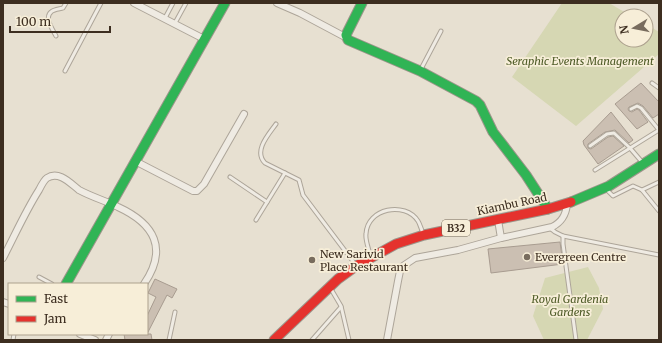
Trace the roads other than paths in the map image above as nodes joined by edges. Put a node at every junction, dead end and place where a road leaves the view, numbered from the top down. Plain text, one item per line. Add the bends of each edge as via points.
1 (66, 3) edge
2 (100, 3) edge
3 (134, 3) edge
4 (173, 3) edge
5 (186, 3) edge
6 (225, 3) edge
7 (276, 3) edge
8 (362, 3) edge
9 (146, 6) edge
10 (165, 18) junction
11 (175, 24) junction
12 (441, 31) dead end
13 (56, 36) dead end
14 (347, 38) junction
15 (204, 39) junction
16 (65, 71) dead end
17 (420, 71) junction
18 (652, 83) dead end
19 (659, 88) edge
20 (631, 109) dead end
21 (244, 114) dead end
22 (276, 124) dead end
23 (590, 146) dead end
24 (630, 148) junction
25 (659, 154) edge
26 (135, 161) junction
27 (644, 164) junction
28 (595, 170) dead end
29 (285, 173) junction
30 (230, 177) dead end
31 (659, 182) edge
32 (604, 188) junction
33 (642, 190) junction
34 (267, 202) junction
35 (110, 204) junction
36 (567, 204) junction
37 (548, 209) junction
38 (659, 211) edge
39 (256, 220) dead end
40 (498, 220) junction
41 (550, 228) junction
42 (424, 235) junction
43 (563, 236) junction
44 (501, 238) junction
45 (659, 255) edge
46 (371, 257) junction
47 (3, 258) edge
48 (356, 266) junction
49 (39, 277) dead end
50 (50, 283) edge
51 (67, 283) edge
52 (145, 283) edge
53 (330, 287) junction
54 (341, 306) junction
55 (175, 312) dead end
56 (82, 335) edge
57 (95, 340) edge
58 (169, 340) edge
59 (274, 340) edge
60 (312, 340) edge
61 (349, 340) edge
62 (387, 340) edge
63 (576, 340) edge

1 - 13 lane via 63,8 52,11 49,15
2 - 16 lane
3 - 9 street
4 - 10 lane
5 - 11 lane
6 - 15 main road
7 - 14 street
8 - 14 main road via 346,35
9 - 10 street
10 - 11 street
11 - 15 street
12 - 17 lane
14 - 17 main road
15 - 26 main road
17 - 37 main road via 480,105 493,132
18 - 19 lane
20 - 24 lane via 637,106 641,108 659,130
21 - 26 street via 198,191 193,191
22 - 29 lane via 261,148 260,157 265,163
23 - 24 lane via 607,134 614,133
24 - 27 lane
24 - 28 lane
25 - 27 main road, Kiambu Road / B32
26 - 35 main road
27 - 32 main road, Kiambu Road / B32
29 - 34 lane
29 - 48 lane via 299,180 303,195
30 - 34 lane
31 - 33 lane
32 - 33 lane via 613,196 633,186
32 - 36 main road, Kiambu Road / B32
33 - 38 lane
34 - 39 lane
35 - 47 street via 80,190 66,179 58,176 49,177 32,201
35 - 51 main road
35 - 52 street via 141,221 152,233 156,259 152,273
36 - 37 main road, Kiambu Road / B32
36 - 41 street via 562,220
37 - 40 main road, Kiambu Road / B32
40 - 42 main road, Kiambu Road / B32
40 - 44 street
41 - 43 lane
41 - 44 street
42 - 46 main road, Kiambu Road / B32 via 396,244
42 - 46 lane via 418,221 402,210 390,209 379,213 368,225 366,234
43 - 45 lane
43 - 63 lane
44 - 62 street via 415,258 403,266
46 - 48 main road, Kiambu Road / B32
48 - 53 main road, Kiambu Road / B32
49 - 50 lane
53 - 54 lane
53 - 59 main road, Kiambu Road / B32
54 - 60 lane
54 - 61 lane
55 - 58 lane
56 - 57 street

